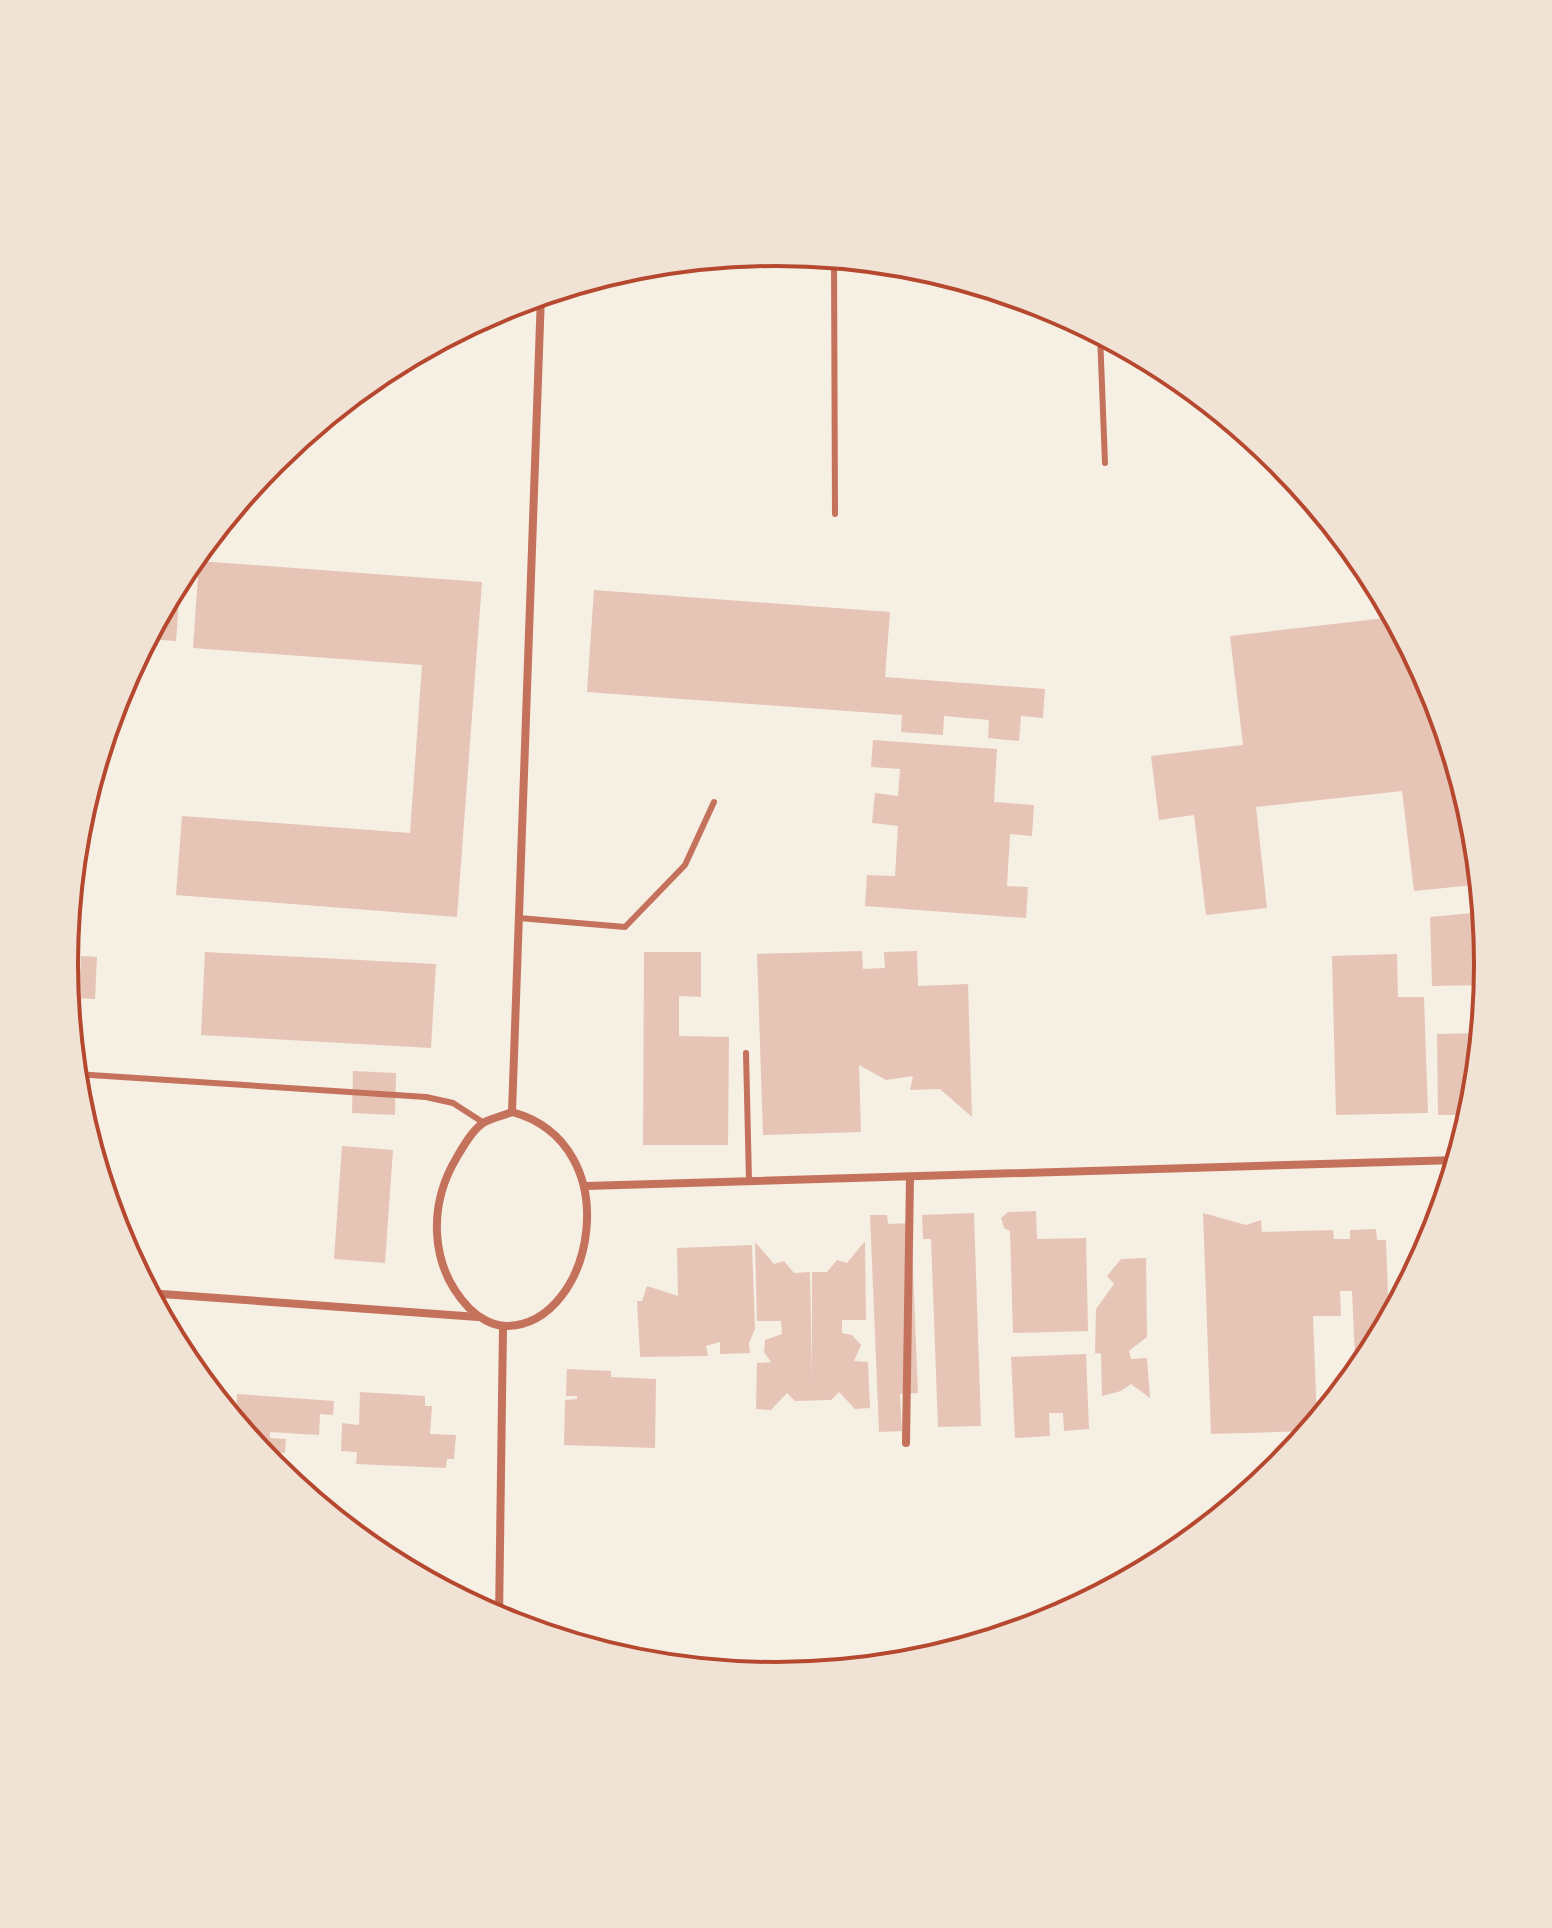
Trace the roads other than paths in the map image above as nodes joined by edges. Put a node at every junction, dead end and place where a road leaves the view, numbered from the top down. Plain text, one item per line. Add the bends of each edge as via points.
1 (834, 268) edge
2 (541, 307) edge
3 (1100, 347) edge
4 (1105, 463) dead end
5 (835, 514) dead end
6 (714, 802) dead end
7 (519, 918) junction
8 (746, 1053) dead end
9 (87, 1075) edge
10 (512, 1112) junction
11 (484, 1123) junction
12 (1445, 1160) edge
13 (910, 1177) junction
14 (749, 1181) junction
15 (586, 1186) junction
16 (162, 1294) edge
17 (478, 1317) junction
18 (503, 1327) junction
19 (906, 1443) dead end
20 (499, 1605) edge

1 - 5 lane
2 - 7 street
3 - 4 lane
6 - 7 lane via 685,865 625,927
7 - 10 street
8 - 14 lane
9 - 11 lane via 426,1097 453,1103
10 - 11 street
10 - 15 street via 537,1119 555,1133
11 - 17 street via 466,1142 443,1187 436,1233 448,1279
12 - 13 street
13 - 14 street
13 - 19 street
14 - 15 street
15 - 18 street via 585,1242 571,1280 546,1310 527,1323
16 - 17 street
17 - 18 street
18 - 20 street

